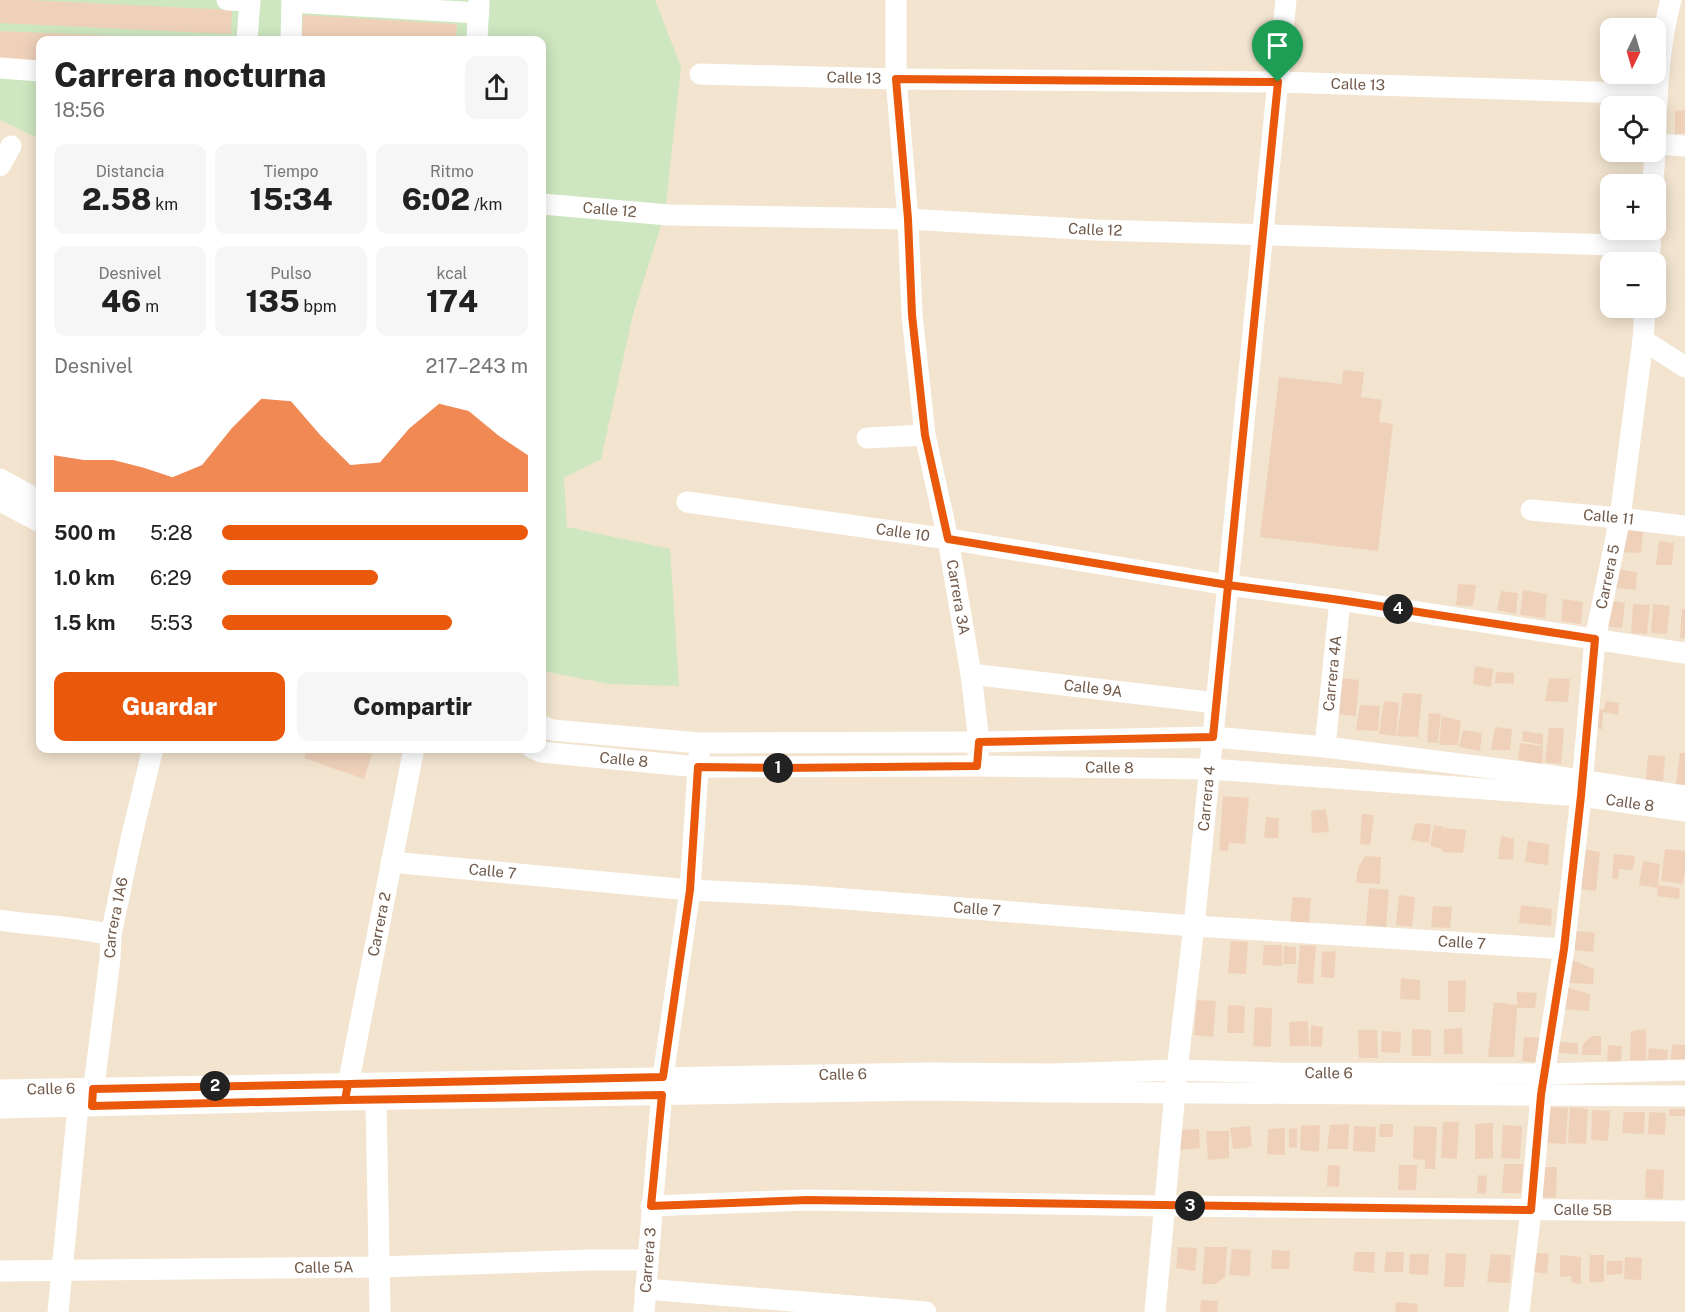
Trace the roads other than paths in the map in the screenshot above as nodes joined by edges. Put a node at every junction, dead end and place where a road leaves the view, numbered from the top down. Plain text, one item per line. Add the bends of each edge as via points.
1 (227, 0) edge
2 (896, 0) edge
3 (1286, 0) edge
4 (1671, 0) edge
5 (250, 1) edge
6 (292, 1) edge
7 (479, 7) edge
8 (1675, 21) edge
9 (247, 36) edge
10 (291, 36) edge
11 (477, 36) edge
12 (0, 68) edge
13 (36, 71) edge
14 (700, 74) dead end
15 (896, 79) junction
16 (1278, 82) junction
17 (1657, 94) joint
18 (1666, 145) edge
19 (11, 146) dead end
20 (1685, 146) edge
21 (0, 166) edge
22 (546, 204) edge
23 (908, 219) junction
24 (1263, 233) junction
25 (1650, 246) edge
26 (1644, 318) edge
27 (1643, 340) junction
28 (1685, 367) edge
29 (925, 435) junction
30 (867, 438) dead end
31 (0, 479) edge
32 (36, 499) edge
33 (0, 501) edge
34 (687, 502) dead end
35 (1531, 510) dead end
36 (1620, 518) junction
37 (36, 520) edge
38 (1685, 526) edge
39 (948, 539) junction
40 (1228, 585) junction
41 (1340, 600) junction
42 (1595, 639) junction
43 (1685, 653) edge
44 (970, 674) junction
45 (1216, 703) junction
46 (546, 728) edge
47 (1213, 737) junction
48 (979, 742) junction
49 (699, 743) junction
50 (1325, 747) junction
51 (546, 752) edge
52 (152, 753) edge
53 (413, 753) edge
54 (977, 766) junction
55 (698, 767) junction
56 (1209, 769) junction
57 (1582, 788) junction
58 (1685, 796) edge
59 (1685, 812) edge
60 (391, 862) junction
61 (690, 890) junction
62 (0, 920) edge
63 (1194, 926) junction
64 (111, 935) junction
65 (1564, 949) junction
66 (1177, 1070) junction
67 (1685, 1070) edge
68 (1545, 1074) junction
69 (927, 1082) junction
70 (1278, 1083) junction
71 (662, 1086) junction
72 (0, 1090) edge
73 (346, 1092) junction
74 (1175, 1092) junction
75 (1541, 1095) junction
76 (1685, 1096) edge
77 (88, 1100) junction
78 (376, 1100) junction
79 (0, 1108) edge
80 (651, 1206) junction
81 (1166, 1206) junction
82 (1531, 1210) junction
83 (1685, 1210) edge
84 (647, 1260) junction
85 (379, 1267) junction
86 (62, 1270) junction
87 (0, 1271) edge
88 (645, 1289) junction
89 (58, 1312) edge
90 (380, 1312) edge
91 (644, 1312) edge
92 (926, 1312) edge
93 (1155, 1312) edge
94 (1519, 1312) edge

1 - 5 street
2 - 15 street, Carrera 3A
3 - 16 street, Carrera 4
4 - 8 street
5 - 9 street
6 - 7 street
6 - 10 street
7 - 11 street
8 - 17 street via 1659,67
12 - 13 street
14 - 15 street, Calle 13
15 - 16 street, Calle 13
15 - 23 street, Carrera 3A
16 - 17 street, Calle 13
16 - 24 street, Carrera 4
18 - 20 street
19 - 21 street
22 - 23 street, Calle 12 via 669,215
23 - 24 street, Calle 12 via 1095,230
23 - 29 street, Carrera 3A via 912,315
24 - 25 street, Calle 12
24 - 40 street, Carrera 4
26 - 27 street, Carrera 5
27 - 28 street
27 - 36 street, Carrera 5
29 - 30 street
29 - 39 street, Carrera 3A
31 - 32 street
33 - 37 street
34 - 39 street, Calle 10
35 - 36 street, Calle 11
36 - 38 street, Calle 11
36 - 42 street, Carrera 5
39 - 40 street, Calle 10
39 - 44 street, Carrera 3A
40 - 41 street, Calle 10
40 - 45 street, Carrera 4
41 - 42 street, Calle 10
41 - 50 street, Carrera 4A
42 - 43 street, Calle 10
42 - 57 street, Carrera 5
44 - 45 street, Calle 9A
44 - 48 street, Carrera 3A
45 - 47 street, Carrera 4
46 - 49 street, Calle 8
47 - 48 street, Calle 8
47 - 50 street, Calle 8
47 - 56 street, Carrera 4
48 - 49 street, Calle 8
48 - 54 street, Carrera 3A
49 - 55 street, Carrera 3
50 - 57 street, Calle 8
51 - 55 street, Calle 8
52 - 64 street, Carrera 1A6
53 - 60 street, Carrera 2
54 - 55 street, Calle 8
54 - 56 street, Calle 8
55 - 61 street, Carrera 3
56 - 57 street, Calle 8
56 - 63 street, Carrera 4
57 - 58 street, Calle 8
57 - 59 street, Calle 8
57 - 65 street, Carrera 5
60 - 61 street, Calle 7
60 - 73 street, Carrera 2
61 - 63 street, Calle 7
61 - 71 street, Carrera 3
62 - 64 street
63 - 65 street, Calle 7
63 - 66 street, Carrera 4
64 - 77 street, Carrera 1A6
65 - 68 street, Carrera 5
66 - 69 street, Calle 6
66 - 70 street, Calle 6
66 - 74 street, Carrera 4
67 - 68 street, Calle 6
68 - 70 street, Calle 6
68 - 75 street, Carrera 5
69 - 71 street, Calle 6
69 - 74 street, Calle 6 via 1053,1092
70 - 74 street, Calle 6
70 - 75 street, Calle 6
71 - 73 street, Calle 6
71 - 78 street, Calle 6
71 - 80 street, Carrera 3
72 - 77 street, Calle 6
73 - 77 street, Calle 6
73 - 78 street, Calle 6
74 - 81 street, Carrera 4
75 - 76 street, Calle 6
75 - 82 street, Carrera 5
77 - 79 street, Calle 6
77 - 86 street, Carrera 1A6
78 - 85 street
80 - 81 street, Calle 5B via 807,1200
80 - 84 street, Carrera 3
81 - 82 street, Calle 5B
81 - 93 street, Carrera 4
82 - 83 street, Calle 5B
82 - 94 street, Carrera 5
84 - 85 street, Calle 5A
84 - 88 street, Carrera 3
85 - 86 street, Calle 5A
85 - 90 street
86 - 87 street, Calle 5A
86 - 89 street, Carrera 1A6
88 - 91 street, Carrera 3
88 - 92 street

